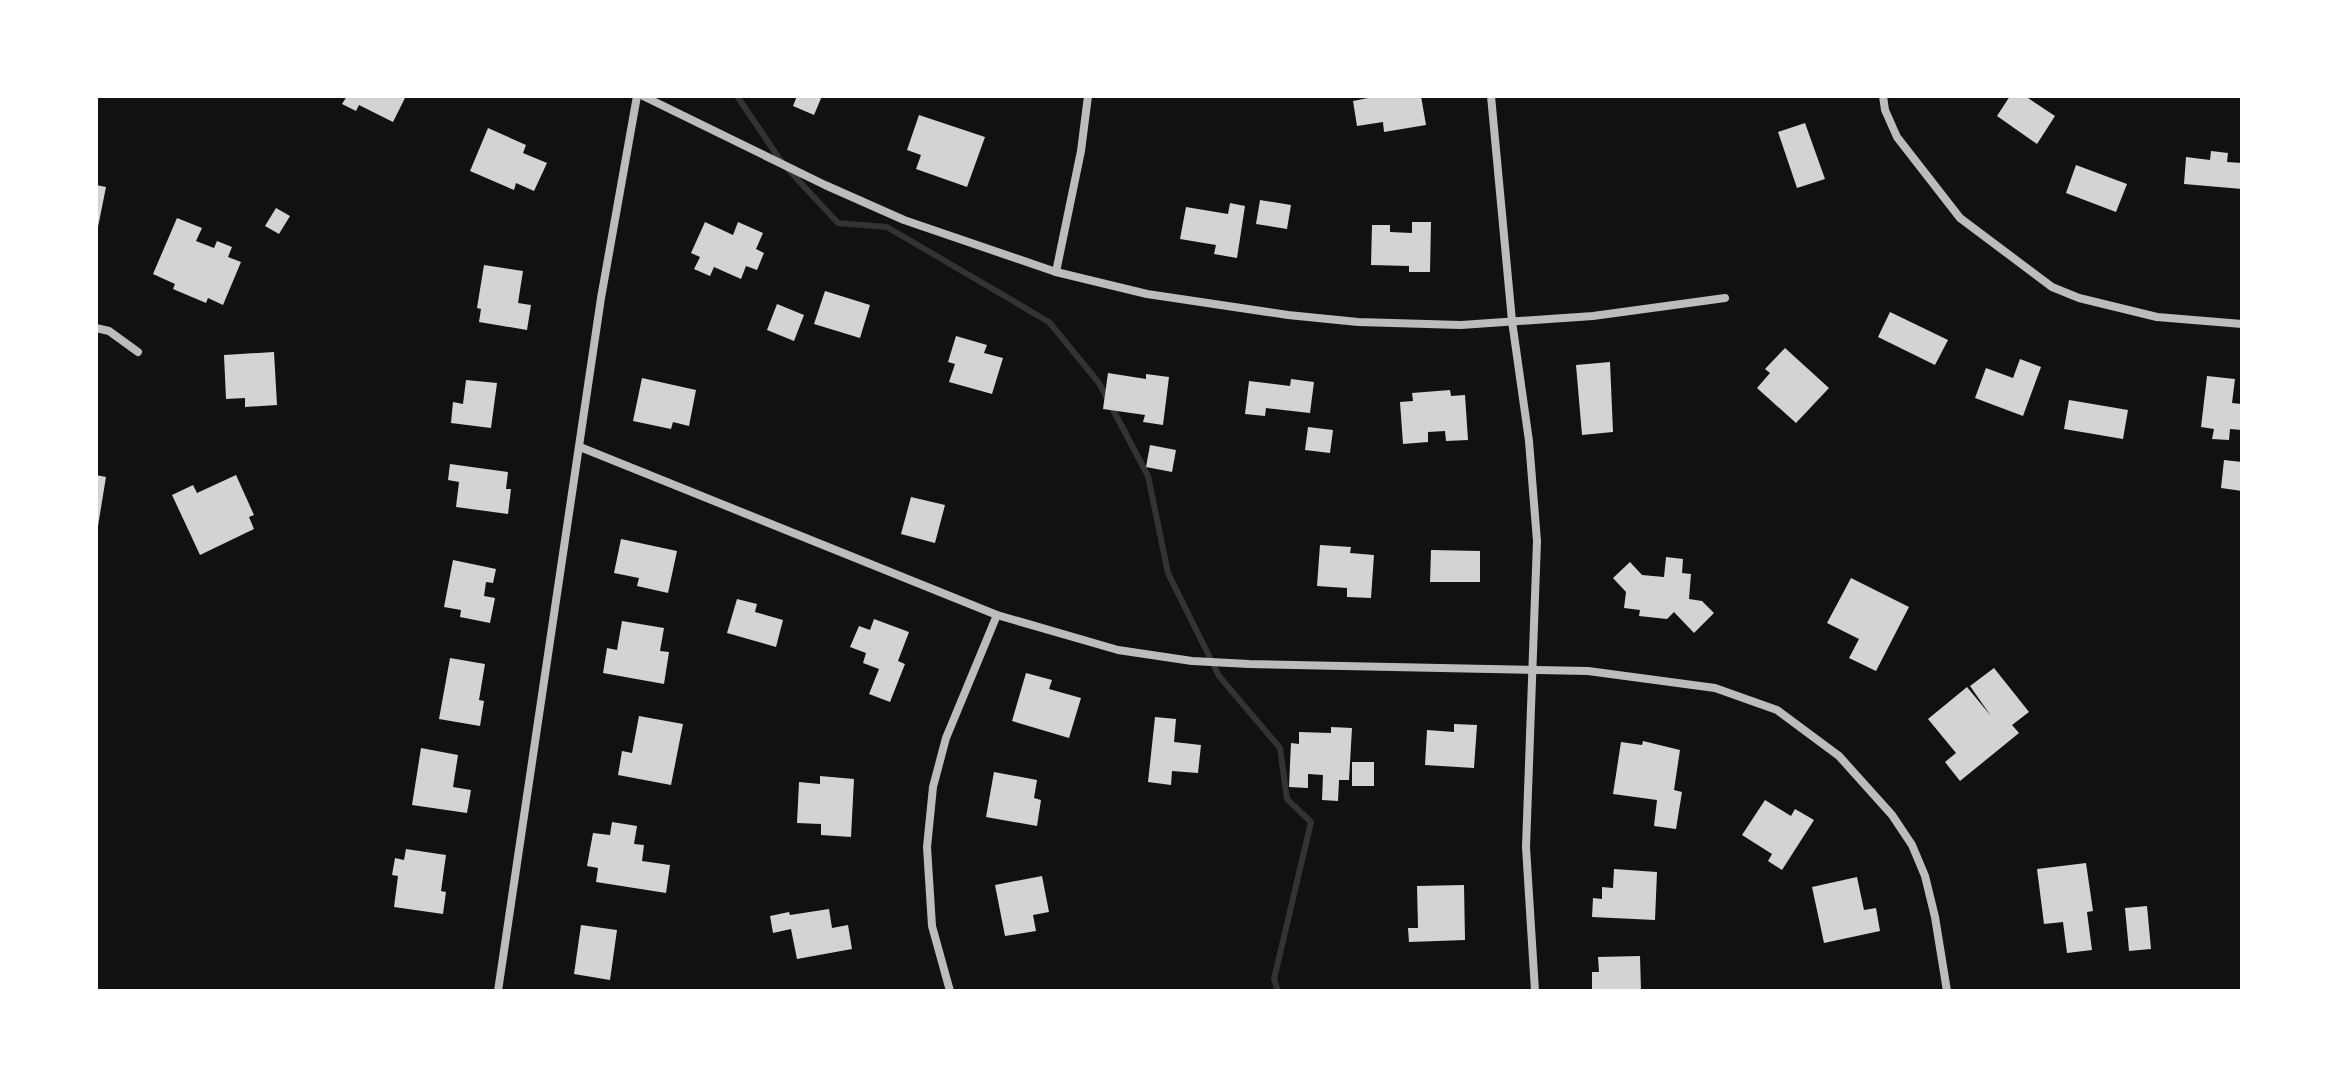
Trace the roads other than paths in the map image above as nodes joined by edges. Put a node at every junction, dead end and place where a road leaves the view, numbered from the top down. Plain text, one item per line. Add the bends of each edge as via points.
1 (640, 96) edge
2 (1088, 96) edge
3 (1491, 96) edge
4 (1883, 96) edge
5 (1056, 272) junction
6 (1725, 298) dead end
7 (1512, 321) junction
8 (2242, 324) edge
9 (96, 328) edge
10 (138, 352) dead end
11 (580, 447) junction
12 (997, 615) junction
13 (1533, 670) junction
14 (498, 991) edge
15 (950, 991) edge
16 (1535, 991) edge
17 (1947, 991) edge

1 - 5 street via 866,204
1 - 11 street via 601,298
2 - 5 street
3 - 7 street
4 - 8 street via 1897,137 1960,218 2052,287 2157,317
5 - 7 street via 1147,294 1288,315 1461,325
6 - 7 street
7 - 13 street via 1537,541
9 - 10 street
11 - 12 street
11 - 14 street
12 - 13 street via 1118,650 1192,661
12 - 15 street via 946,738 933,787 927,847 932,926
13 - 16 street via 1526,847
13 - 17 street via 1588,671 1715,688 1777,710 1807,730 1866,784 1912,845 1935,917

